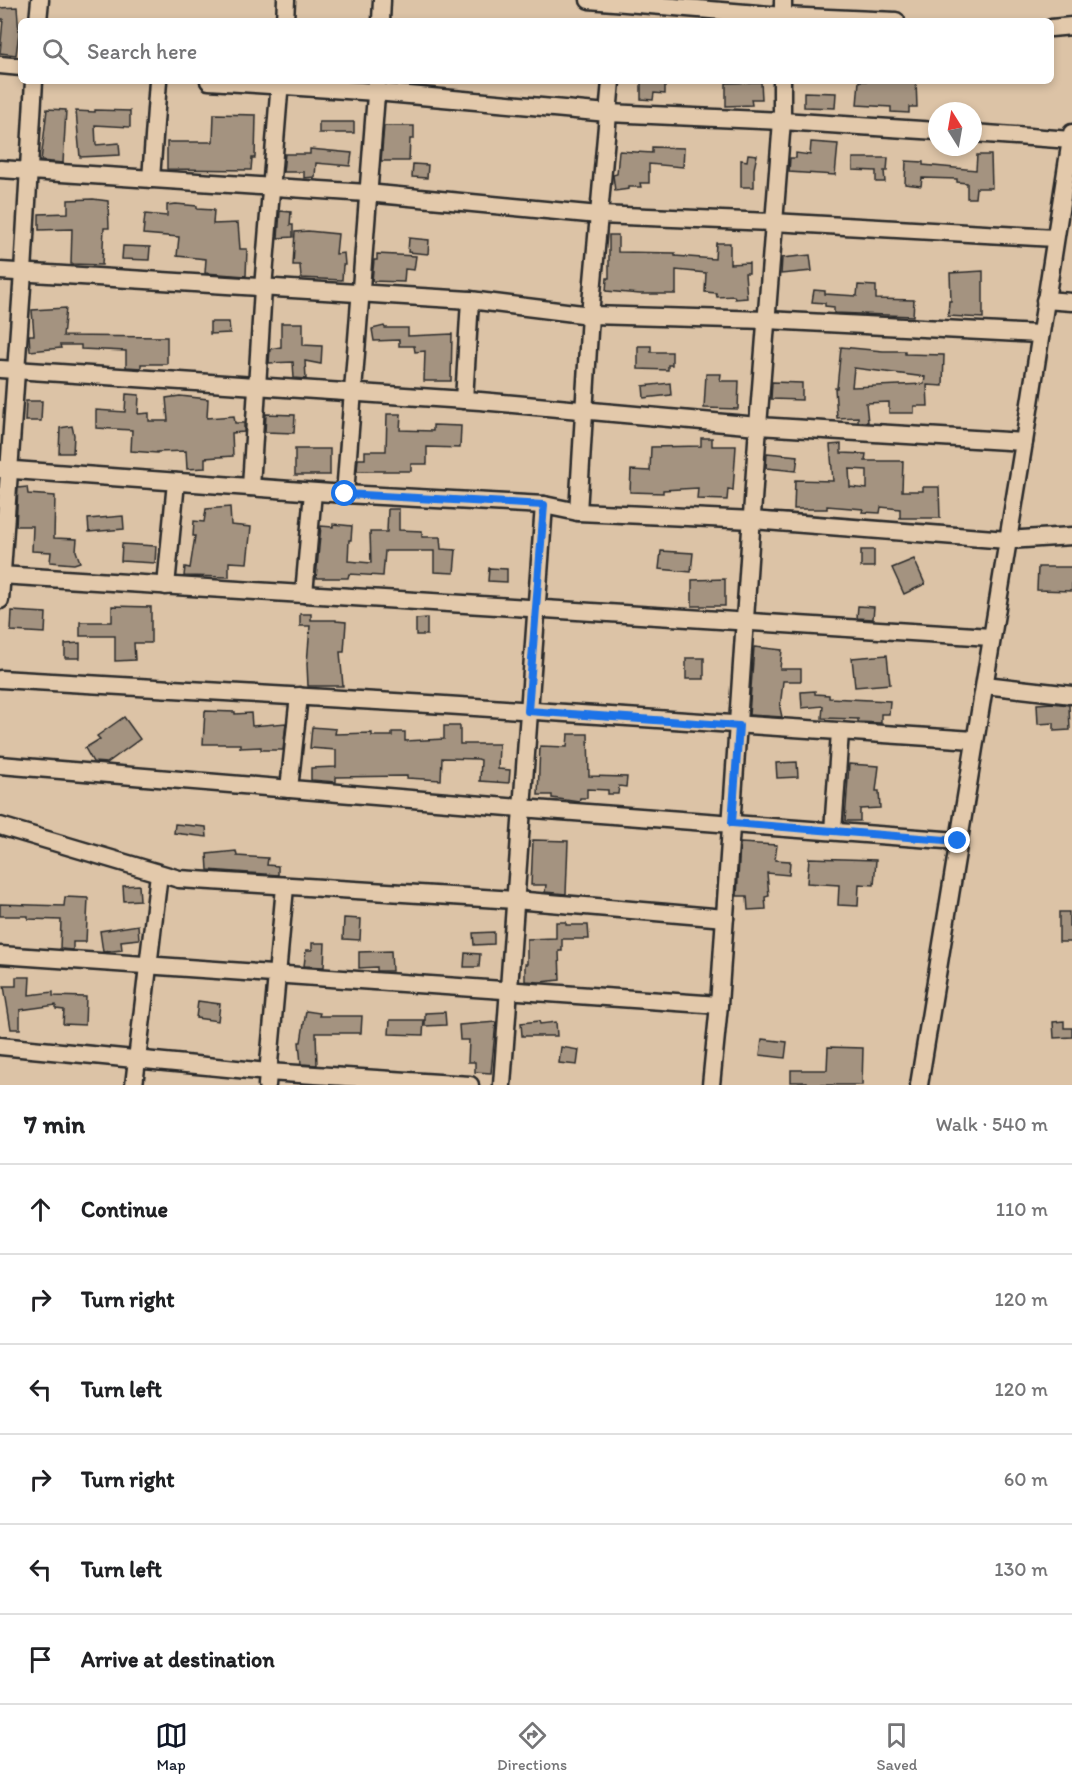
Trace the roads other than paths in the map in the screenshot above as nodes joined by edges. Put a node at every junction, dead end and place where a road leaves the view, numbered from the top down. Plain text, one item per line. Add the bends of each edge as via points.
1 (40, 0) edge
2 (286, 0) edge
3 (382, 0) edge
4 (589, 0) edge
5 (616, 2) edge
6 (783, 12) edge
7 (38, 18) edge
8 (285, 18) edge
9 (381, 18) edge
10 (615, 18) edge
11 (858, 18) edge
12 (0, 65) edge
13 (18, 67) edge
14 (34, 84) edge
15 (158, 84) edge
16 (280, 84) edge
17 (611, 84) edge
18 (782, 84) edge
19 (376, 87) edge
20 (609, 113) junction
21 (782, 121) junction
22 (928, 130) edge
23 (982, 133) edge
24 (1072, 136) edge
25 (0, 169) edge
26 (30, 171) junction
27 (151, 179) junction
28 (272, 187) junction
29 (368, 193) junction
30 (599, 215) junction
31 (773, 222) junction
32 (1054, 238) junction
33 (0, 271) edge
34 (23, 272) junction
35 (263, 288) junction
36 (360, 293) junction
37 (470, 300) junction
38 (1045, 300) junction
39 (1072, 302) edge
40 (590, 315) junction
41 (767, 320) junction
42 (1040, 334) junction
43 (8, 370) edge
44 (257, 385) junction
45 (353, 392) junction
46 (464, 400) junction
47 (584, 412) junction
48 (758, 426) junction
49 (1024, 442) junction
50 (4, 470) edge
51 (176, 482) junction
52 (251, 487) junction
53 (313, 492) junction
54 (345, 494) junction
55 (544, 505) junction
56 (578, 512) junction
57 (753, 520) junction
58 (1072, 536) edge
59 (1007, 540) junction
60 (1, 575) edge
61 (166, 586) junction
62 (304, 594) junction
63 (0, 600) edge
64 (535, 608) junction
65 (746, 621) junction
66 (991, 637) junction
67 (0, 679) edge
68 (985, 685) junction
69 (299, 696) junction
70 (1072, 696) edge
71 (528, 711) junction
72 (739, 726) junction
73 (840, 732) junction
74 (974, 740) junction
75 (0, 765) edge
76 (289, 789) junction
77 (521, 808) junction
78 (732, 823) junction
79 (0, 826) edge
80 (833, 831) junction
81 (958, 841) junction
82 (159, 874) junction
83 (285, 887) junction
84 (515, 900) junction
85 (725, 918) junction
86 (0, 955) edge
87 (147, 964) junction
88 (277, 974) junction
89 (509, 991) junction
90 (719, 1005) junction
91 (0, 1046) edge
92 (137, 1059) junction
93 (267, 1078) edge
94 (134, 1085) edge
95 (470, 1085) edge
96 (502, 1085) edge
97 (711, 1085) edge
98 (919, 1085) edge

1 - 7 street
2 - 8 street
3 - 9 street
4 - 5 street
5 - 6 street
5 - 10 street
6 - 11 street
12 - 13 street
14 - 26 street
15 - 27 street
16 - 19 street
16 - 28 street
17 - 20 street
18 - 21 street
19 - 20 street
19 - 29 street
20 - 21 street
20 - 30 street
21 - 22 street
21 - 31 street
23 - 24 street
24 - 32 street
25 - 26 street
26 - 27 street
26 - 34 street
27 - 28 street
28 - 29 street
28 - 35 street
29 - 30 street
29 - 36 street
30 - 31 street
30 - 40 street
31 - 32 street
31 - 41 street
32 - 38 street
33 - 34 street
34 - 35 street
34 - 43 street
35 - 36 street
35 - 44 street
36 - 37 street
36 - 45 street
37 - 40 street
37 - 46 street
38 - 39 street
38 - 42 street
40 - 41 street
40 - 47 street
41 - 42 street
41 - 48 street
42 - 49 street
43 - 44 street
43 - 50 street
44 - 45 street
44 - 52 street
45 - 46 street
45 - 54 street
46 - 47 street
47 - 48 street
47 - 56 street
48 - 49 street
48 - 57 street
49 - 59 street
50 - 51 street
50 - 60 street
51 - 52 street
51 - 61 street
52 - 53 street
53 - 54 street
53 - 62 street
54 - 55 street
55 - 56 street
55 - 64 street
56 - 57 street
57 - 59 street
57 - 65 street
58 - 59 street
59 - 66 street
60 - 61 street
60 - 63 street
61 - 62 street
62 - 64 street
64 - 65 street
64 - 71 street
65 - 66 street
65 - 72 street
66 - 68 street
67 - 69 street
68 - 70 street
68 - 74 street
69 - 71 street
69 - 76 street
71 - 72 street
71 - 77 street
72 - 73 street
72 - 78 street
73 - 74 street
73 - 80 street
74 - 81 street
75 - 76 street
76 - 77 street
77 - 78 street
77 - 84 street
78 - 80 street
78 - 85 street
79 - 82 street
80 - 81 street
81 - 98 street
82 - 83 street
82 - 87 street
83 - 84 street
83 - 88 street
84 - 85 street
84 - 89 street
85 - 90 street
86 - 87 street
87 - 88 street
87 - 92 street
88 - 89 street
88 - 93 street
89 - 90 street
89 - 96 street
90 - 97 street
91 - 92 street
92 - 93 street
92 - 94 street
93 - 95 street

